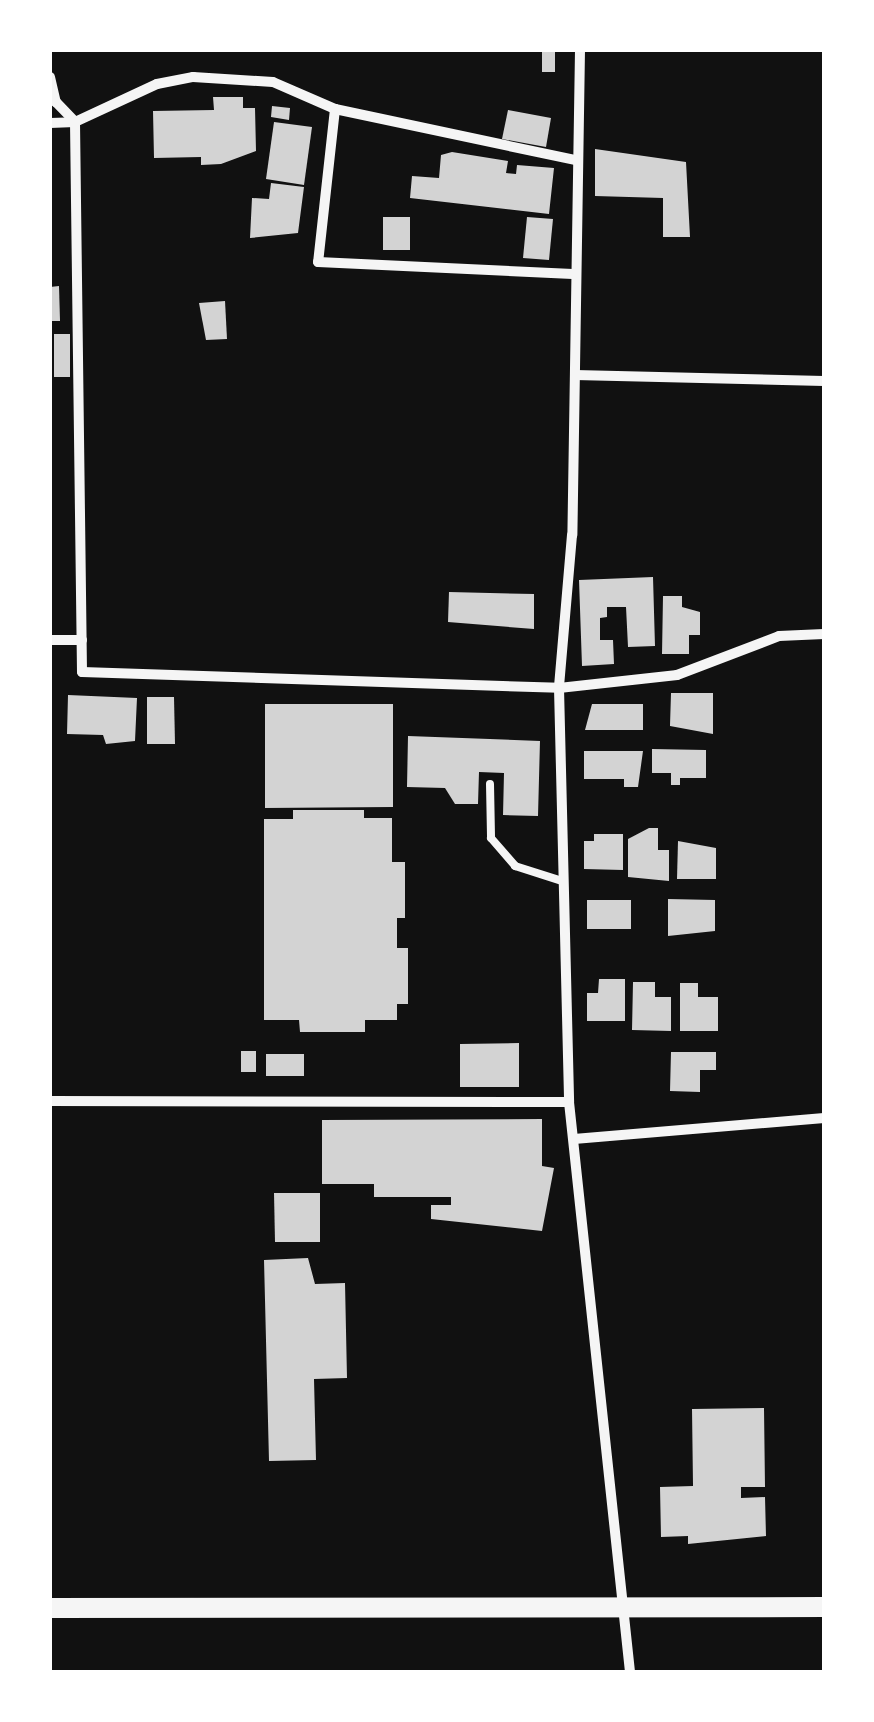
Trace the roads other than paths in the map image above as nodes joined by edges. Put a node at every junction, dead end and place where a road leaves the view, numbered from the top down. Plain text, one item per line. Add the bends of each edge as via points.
1 (580, 50) edge
2 (50, 77) edge
3 (335, 109) junction
4 (75, 122) junction
5 (50, 124) edge
6 (575, 160) junction
7 (572, 274) junction
8 (575, 375) junction
9 (824, 381) edge
10 (824, 634) edge
11 (50, 640) edge
12 (82, 640) junction
13 (559, 688) junction
14 (490, 784) dead end
15 (562, 880) junction
16 (50, 1101) edge
17 (569, 1102) junction
18 (824, 1118) edge
19 (574, 1139) junction
20 (621, 1607) junction
21 (824, 1607) edge
22 (50, 1608) edge
23 (630, 1672) edge

1 - 6 street
2 - 4 street via 56,102
3 - 4 street via 273,82 193,77 158,84
3 - 6 street
3 - 7 street via 318,262
4 - 5 street
4 - 12 street
6 - 7 street
7 - 8 street
8 - 9 street
8 - 13 street via 572,535
10 - 13 street via 779,636 677,675
11 - 12 street
12 - 13 street via 82,672
13 - 15 street
14 - 15 lane via 491,838 515,866
15 - 17 street
16 - 17 street
17 - 19 street
18 - 19 street
19 - 20 street
20 - 21 main road
20 - 22 main road
20 - 23 street

